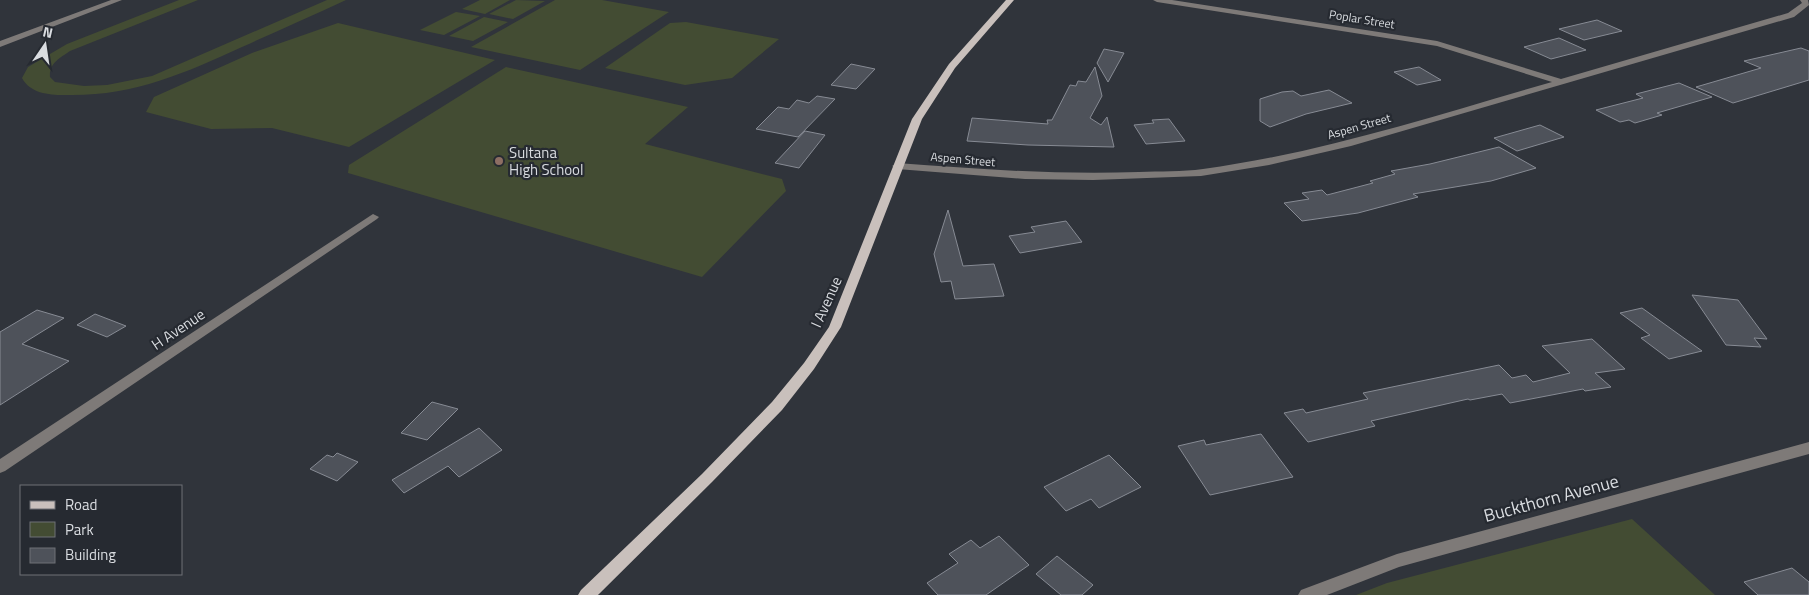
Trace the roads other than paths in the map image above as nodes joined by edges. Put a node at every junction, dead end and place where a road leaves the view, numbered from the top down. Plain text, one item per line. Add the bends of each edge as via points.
1 (118, 0) edge
2 (1010, 0) edge
3 (1157, 0) edge
4 (1804, 0) edge
5 (0, 44) edge
6 (1559, 81) junction
7 (897, 166) junction
8 (373, 217) dead end
9 (1809, 448) edge
10 (0, 467) edge
11 (587, 595) edge
12 (1307, 595) edge

1 - 5 street
2 - 7 main road, I Avenue via 929,98
3 - 6 street, Poplar Street via 1437,44
4 - 6 street, Aspen Street via 1806,4 1791,15
6 - 7 street, Aspen Street via 1347,144 1201,173 1131,177 1025,176
7 - 11 main road, I Avenue via 835,328 809,366 777,406
8 - 10 street, H Avenue
9 - 12 street, Buckthorn Avenue via 1397,561

